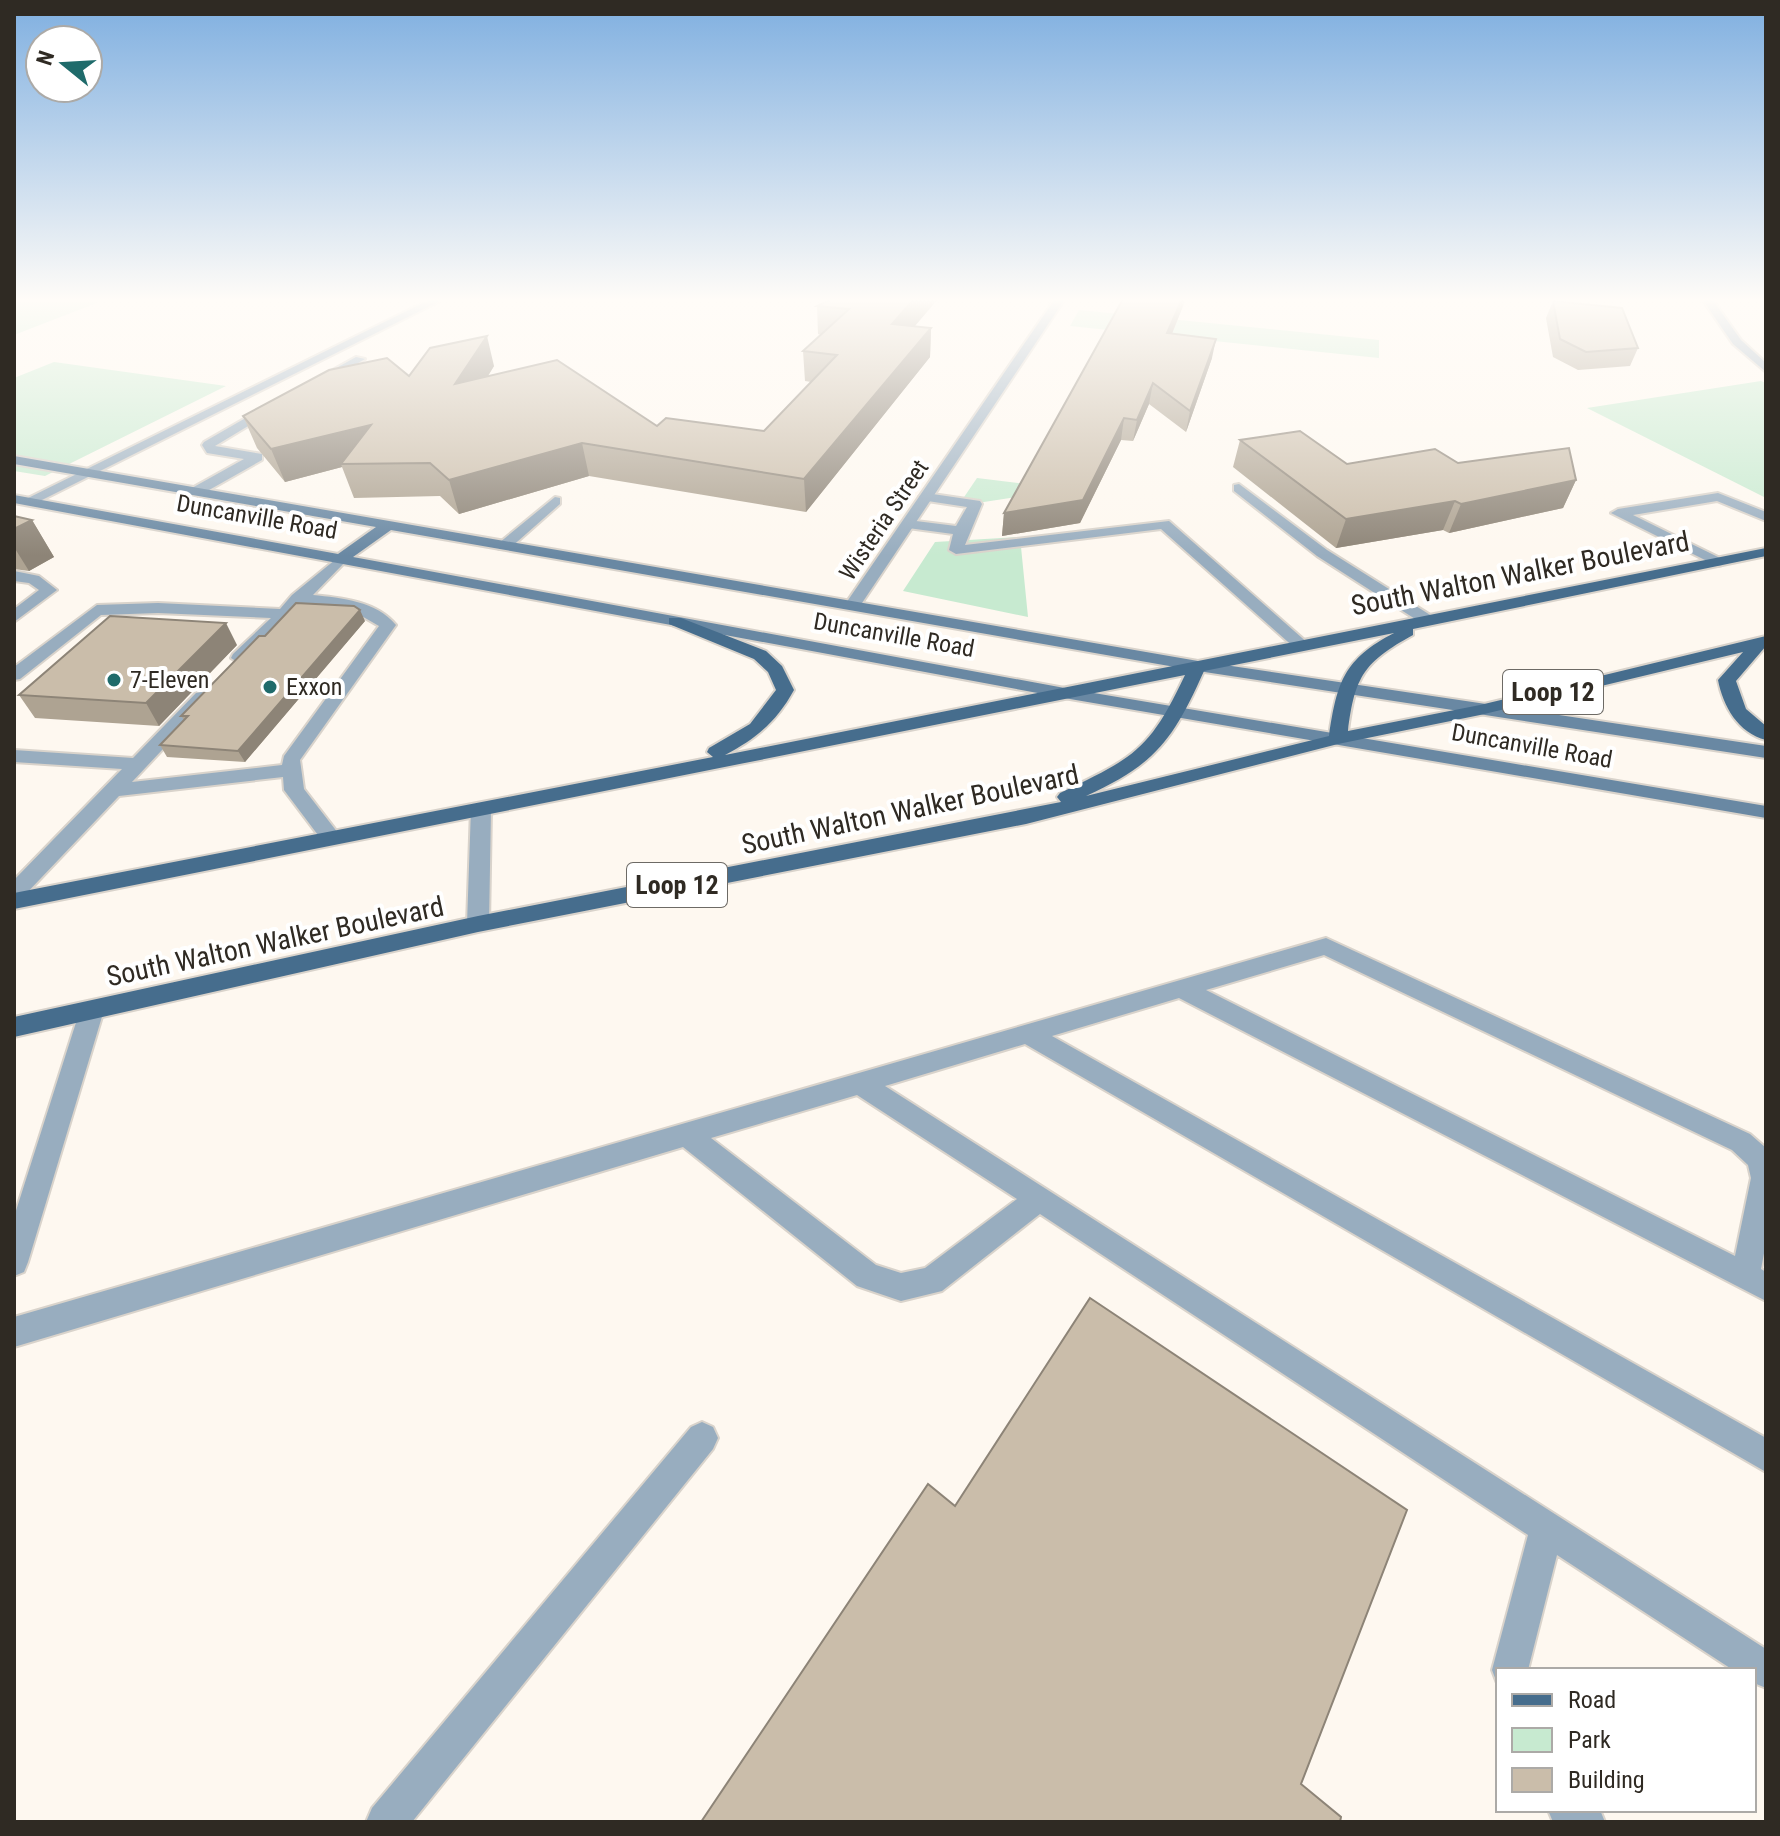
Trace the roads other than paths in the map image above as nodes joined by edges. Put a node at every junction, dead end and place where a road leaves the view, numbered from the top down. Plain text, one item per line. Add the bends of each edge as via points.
1 (263, 385) edge
2 (312, 385) edge
3 (1002, 385) edge
4 (304, 389) edge
5 (290, 397) edge
6 (14, 460) edge
7 (85, 471) junction
8 (1239, 488) dead end
9 (197, 491) junction
10 (926, 497) junction
11 (20, 501) edge
12 (555, 501) dead end
13 (1766, 517) edge
14 (390, 524) junction
15 (908, 524) junction
16 (961, 531) junction
17 (504, 546) junction
18 (1766, 552) edge
19 (341, 559) junction
20 (1717, 562) junction
21 (14, 576) edge
22 (298, 598) junction
23 (852, 606) junction
24 (281, 614) junction
25 (14, 617) edge
26 (675, 621) junction
27 (1429, 621) junction
28 (1763, 642) edge
29 (1302, 645) junction
30 (1198, 666) junction
31 (14, 675) edge
32 (1344, 688) junction
33 (1070, 694) junction
34 (1480, 710) junction
35 (1176, 712) junction
36 (1766, 734) edge
37 (1338, 739) junction
38 (1766, 752) edge
39 (14, 756) edge
40 (138, 764) junction
41 (686, 767) junction
42 (292, 770) junction
43 (113, 790) junction
44 (481, 809) junction
45 (1766, 812) edge
46 (1026, 817) junction
47 (331, 838) junction
48 (14, 893) edge
49 (14, 901) edge
50 (478, 924) junction
51 (1182, 989) junction
52 (92, 1010) junction
53 (14, 1027) edge
54 (1027, 1034) junction
55 (860, 1083) junction
56 (687, 1135) junction
57 (1038, 1199) junction
58 (14, 1260) edge
59 (1755, 1281) edge
60 (14, 1332) edge
61 (702, 1438) dead end
62 (1766, 1456) edge
63 (1547, 1528) junction
64 (1511, 1668) edge
65 (1766, 1670) edge
66 (386, 1822) edge

1 - 7 street
2 - 4 street
3 - 10 street, Wisteria Street
5 - 9 street via 208,445 211,450 257,457
6 - 7 main road, Duncanville Road
7 - 9 main road, Duncanville Road
7 - 11 street
8 - 27 street via 1322,553
9 - 14 main road, Duncanville Road
10 - 15 street, Wisteria Street
10 - 16 street via 975,504
11 - 19 main road, Duncanville Road
12 - 17 street
13 - 20 street via 1718,497 1618,513
14 - 17 main road, Duncanville Road
14 - 19 main road
15 - 16 street
15 - 23 street, Wisteria Street
16 - 29 street via 956,550 1164,524
17 - 23 main road, Duncanville Road
18 - 20 main road, South Walton Walker Boulevard
19 - 22 street
19 - 26 main road, Duncanville Road
20 - 27 main road, South Walton Walker Boulevard
21 - 25 street via 34,579 49,590
22 - 24 street
22 - 42 street via 363,609 388,625 291,760
23 - 30 main road, Duncanville Road
24 - 31 street via 97,610
24 - 40 street
26 - 33 main road, Duncanville Road
26 - 41 main road via 760,655 776,670 785,690 773,713 748,736
27 - 29 main road, South Walton Walker Boulevard
27 - 32 main road via 1375,649 1355,667
28 - 34 main road, South Walton Walker Boulevard / Loop 12
28 - 36 main road via 1727,680 1730,701
29 - 30 main road, South Walton Walker Boulevard
30 - 32 main road, Duncanville Road
30 - 33 main road, South Walton Walker Boulevard
30 - 35 main road
32 - 34 main road, Duncanville Road
32 - 37 main road
33 - 35 main road, Duncanville Road
33 - 41 main road, South Walton Walker Boulevard
34 - 37 main road, South Walton Walker Boulevard / Loop 12
34 - 38 main road, Duncanville Road
35 - 37 main road, Duncanville Road
35 - 46 main road via 1155,744 1129,767
37 - 45 main road, Duncanville Road
37 - 46 main road, South Walton Walker Boulevard / Loop 12
39 - 40 street
40 - 43 street
41 - 44 main road, South Walton Walker Boulevard
42 - 43 street
42 - 47 street via 294,790
43 - 48 street
44 - 47 main road, South Walton Walker Boulevard
44 - 50 street
46 - 50 main road, South Walton Walker Boulevard / Loop 12
47 - 49 main road, South Walton Walker Boulevard
50 - 52 main road, South Walton Walker Boulevard / Loop 12
51 - 54 street
51 - 59 street
51 - 59 street via 1326,946 1741,1142 1759,1159 1765,1178
52 - 53 main road, South Walton Walker Boulevard / Loop 12
52 - 58 street
54 - 55 street
54 - 62 street
55 - 56 street
55 - 57 street
56 - 57 street via 867,1276 901,1287 932,1281
56 - 60 street
57 - 63 street
61 - 66 street
63 - 64 street
63 - 65 street

